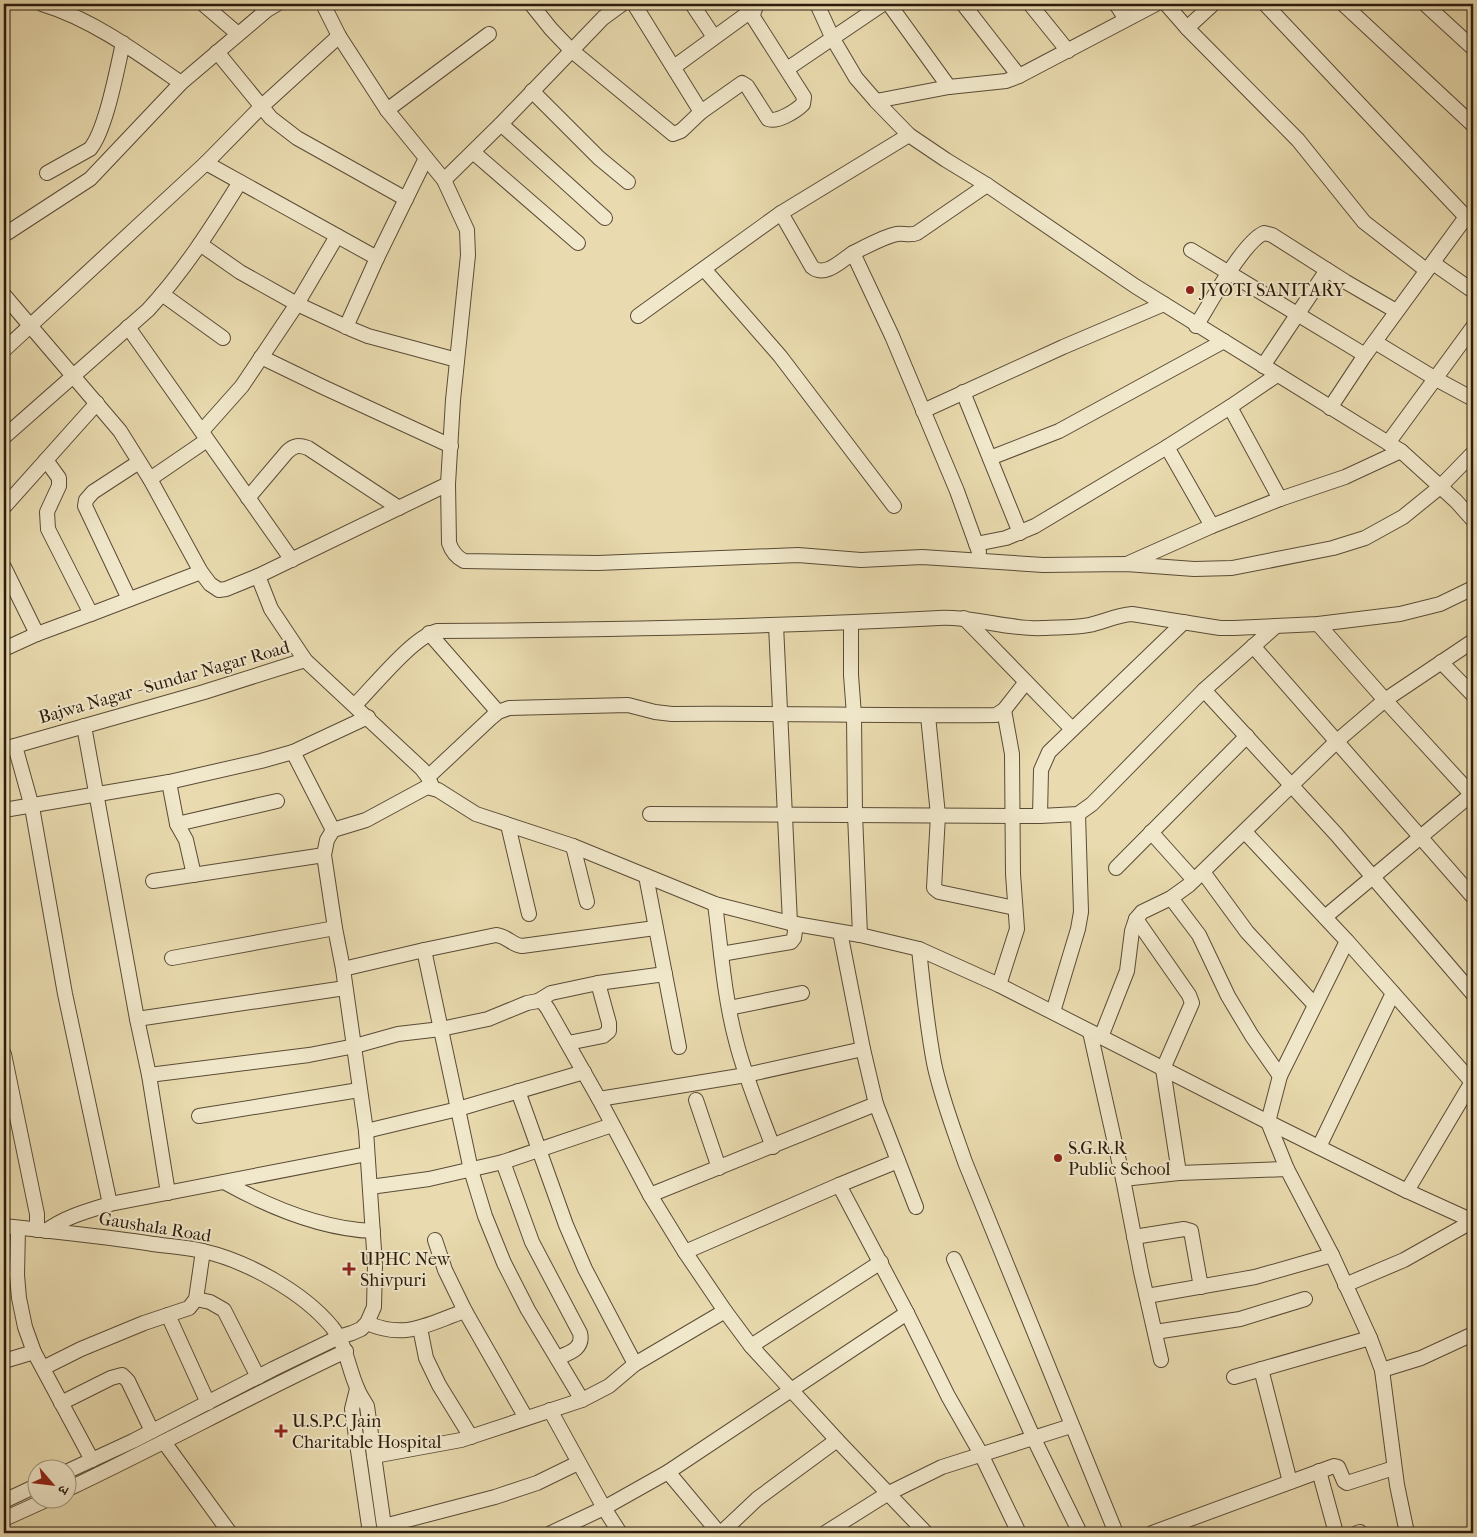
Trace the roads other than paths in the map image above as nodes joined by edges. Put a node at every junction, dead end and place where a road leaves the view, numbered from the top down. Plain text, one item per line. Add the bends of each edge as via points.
1 (42, 4) edge
2 (203, 4) edge
3 (277, 4) edge
4 (323, 4) edge
5 (531, 4) edge
6 (622, 4) edge
7 (634, 4) edge
8 (692, 4) edge
9 (817, 4) edge
10 (882, 4) edge
11 (889, 4) edge
12 (963, 4) edge
13 (1030, 4) edge
14 (1116, 4) edge
15 (1156, 4) edge
16 (1166, 4) edge
17 (1213, 4) edge
18 (1343, 4) edge
19 (1425, 4) edge
20 (1267, 5) edge
21 (59, 6) edge
22 (756, 6) edge
23 (1126, 18) junction
24 (1187, 28) junction
25 (238, 34) junction
26 (489, 34) dead end
27 (339, 36) junction
28 (714, 37) junction
29 (833, 39) junction
30 (123, 43) junction
31 (1473, 48) edge
32 (571, 50) junction
33 (1068, 51) junction
34 (217, 52) junction
35 (674, 67) junction
36 (787, 69) junction
37 (1019, 76) junction
38 (181, 83) junction
39 (949, 87) junction
40 (532, 91) junction
41 (876, 101) junction
42 (261, 107) junction
43 (387, 110) junction
44 (700, 112) junction
45 (501, 124) junction
46 (1473, 125) edge
47 (909, 135) junction
48 (473, 152) junction
49 (426, 158) junction
50 (206, 163) junction
51 (48, 173) dead end
52 (444, 180) junction
53 (240, 182) junction
54 (628, 182) dead end
55 (987, 185) junction
56 (406, 199) junction
57 (781, 213) junction
58 (605, 218) dead end
59 (1470, 219) edge
60 (4, 235) edge
61 (338, 236) junction
62 (578, 243) dead end
63 (200, 244) junction
64 (1191, 250) dead end
65 (853, 253) junction
66 (376, 258) junction
67 (1430, 267) junction
68 (704, 268) junction
69 (1327, 270) junction
70 (1229, 273) junction
71 (1473, 291) edge
72 (162, 294) junction
73 (4, 295) edge
74 (297, 304) junction
75 (1164, 304) junction
76 (1396, 311) junction
77 (1298, 315) junction
78 (638, 316) dead end
79 (29, 325) junction
80 (1196, 326) junction
81 (128, 327) junction
82 (346, 327) junction
83 (1473, 327) edge
84 (223, 338) dead end
85 (1224, 341) junction
86 (1375, 342) junction
87 (4, 350) edge
88 (1365, 355) junction
89 (261, 357) junction
90 (457, 360) junction
91 (1263, 366) junction
92 (1277, 375) junction
93 (74, 376) junction
94 (1436, 380) junction
95 (963, 392) junction
96 (1473, 399) edge
97 (97, 403) junction
98 (1230, 407) junction
99 (1330, 408) junction
100 (923, 411) junction
101 (205, 435) junction
102 (4, 437) edge
103 (1388, 443) junction
104 (451, 446) junction
105 (1166, 447) junction
106 (1401, 451) junction
107 (1473, 453) edge
108 (990, 458) junction
109 (46, 460) junction
110 (139, 462) junction
111 (150, 479) junction
112 (448, 484) junction
113 (1440, 487) junction
114 (248, 498) junction
115 (1280, 499) junction
116 (894, 506) dead end
117 (4, 507) edge
118 (399, 508) junction
119 (1473, 520) edge
120 (1212, 526) junction
121 (1020, 533) junction
122 (976, 544) junction
123 (292, 560) junction
124 (982, 561) junction
125 (1126, 564) junction
126 (4, 567) edge
127 (202, 572) junction
128 (258, 576) junction
129 (1473, 588) edge
130 (129, 599) junction
131 (91, 614) junction
132 (964, 618) junction
133 (1184, 622) junction
134 (851, 623) junction
135 (1318, 624) junction
136 (776, 625) junction
137 (1276, 626) junction
138 (429, 633) junction
139 (37, 634) junction
140 (1473, 641) edge
141 (1253, 646) junction
142 (4, 649) edge
143 (305, 660) junction
144 (1441, 662) junction
145 (1026, 682) junction
146 (1204, 690) junction
147 (1473, 695) edge
148 (1385, 700) junction
149 (355, 705) junction
150 (1004, 710) junction
151 (498, 712) junction
152 (780, 713) junction
153 (854, 715) junction
154 (928, 716) junction
155 (368, 717) junction
156 (84, 726) junction
157 (1072, 729) junction
158 (1246, 736) junction
159 (1336, 741) junction
160 (9, 747) edge
161 (293, 752) junction
162 (169, 782) junction
163 (430, 782) junction
164 (1292, 786) junction
165 (97, 795) junction
166 (1473, 795) edge
167 (277, 801) dead end
168 (32, 807) junction
169 (4, 810) edge
170 (650, 814) dead end
171 (855, 814) junction
172 (1078, 814) junction
173 (784, 815) junction
174 (938, 815) junction
175 (1012, 815) junction
176 (1040, 816) junction
177 (177, 824) junction
178 (508, 824) junction
179 (333, 830) junction
180 (1151, 832) junction
181 (1245, 832) junction
182 (1422, 838) junction
183 (573, 846) junction
184 (324, 854) junction
185 (1116, 868) dead end
186 (194, 875) junction
187 (646, 876) junction
188 (1198, 876) junction
189 (1374, 878) junction
190 (153, 881) dead end
191 (1473, 897) edge
192 (1171, 898) junction
193 (587, 902) dead end
194 (715, 904) junction
195 (1015, 908) junction
196 (529, 914) dead end
197 (1325, 917) junction
198 (1136, 919) junction
199 (793, 924) junction
200 (335, 928) junction
201 (655, 928) junction
202 (840, 932) junction
203 (860, 935) junction
204 (1347, 941) junction
205 (919, 949) junction
206 (424, 950) junction
207 (721, 954) junction
208 (172, 958) dead end
209 (343, 969) junction
210 (665, 974) junction
211 (598, 984) junction
212 (999, 985) junction
213 (345, 988) junction
214 (802, 993) dead end
215 (1393, 993) junction
216 (1473, 994) edge
217 (538, 1001) junction
218 (1314, 1004) junction
219 (729, 1008) junction
220 (1053, 1012) junction
221 (137, 1019) junction
222 (440, 1029) junction
223 (1096, 1034) junction
224 (568, 1043) junction
225 (354, 1046) junction
226 (679, 1046) dead end
227 (863, 1049) junction
228 (4, 1054) edge
229 (1163, 1069) junction
230 (584, 1072) junction
231 (149, 1075) junction
232 (746, 1075) junction
233 (1280, 1076) junction
234 (1473, 1081) edge
235 (359, 1090) junction
236 (518, 1091) junction
237 (599, 1098) junction
238 (696, 1100) dead end
239 (876, 1104) junction
240 (458, 1109) junction
241 (199, 1116) dead end
242 (1268, 1122) junction
243 (612, 1125) junction
244 (366, 1131) junction
245 (773, 1147) junction
246 (1319, 1147) junction
247 (539, 1149) junction
248 (367, 1154) junction
249 (898, 1161) junction
250 (504, 1162) junction
251 (719, 1168) junction
252 (1287, 1169) junction
253 (471, 1170) junction
254 (1180, 1173) junction
255 (1124, 1179) junction
256 (224, 1182) junction
257 (839, 1185) junction
258 (370, 1188) junction
259 (1407, 1191) junction
260 (168, 1192) junction
261 (650, 1195) junction
262 (110, 1204) junction
263 (916, 1207) dead end
264 (1473, 1221) edge
265 (4, 1226) edge
266 (18, 1228) junction
267 (41, 1231) junction
268 (373, 1231) junction
269 (1134, 1237) junction
270 (435, 1240) dead end
271 (204, 1251) junction
272 (685, 1252) junction
273 (1332, 1255) junction
274 (954, 1259) dead end
275 (881, 1262) junction
276 (1345, 1285) junction
277 (1201, 1287) junction
278 (1147, 1296) junction
279 (196, 1299) junction
280 (1305, 1299) dead end
281 (465, 1311) junction
282 (724, 1311) junction
283 (907, 1312) junction
284 (168, 1315) junction
285 (367, 1322) junction
286 (420, 1328) junction
287 (1155, 1332) junction
288 (1473, 1334) edge
289 (339, 1337) junction
290 (1370, 1338) junction
291 (751, 1346) junction
292 (346, 1351) junction
293 (34, 1352) junction
294 (557, 1358) junction
295 (1161, 1360) dead end
296 (4, 1361) edge
297 (635, 1364) junction
298 (43, 1368) junction
299 (1261, 1369) junction
300 (1382, 1370) junction
301 (258, 1377) junction
302 (1234, 1377) dead end
303 (357, 1389) junction
304 (793, 1390) junction
305 (582, 1400) junction
306 (61, 1402) junction
307 (208, 1403) junction
308 (550, 1410) junction
309 (526, 1418) junction
310 (1071, 1426) junction
311 (152, 1431) junction
312 (471, 1437) junction
313 (1034, 1438) junction
314 (837, 1440) junction
315 (164, 1442) junction
316 (981, 1454) junction
317 (374, 1456) junction
318 (92, 1460) junction
319 (578, 1463) junction
320 (78, 1466) edge
321 (1394, 1468) junction
322 (1319, 1471) junction
323 (668, 1472) junction
324 (1290, 1482) junction
325 (78, 1484) edge
326 (28, 1490) edge
327 (888, 1494) junction
328 (4, 1501) edge
329 (28, 1508) edge
330 (604, 1508) junction
331 (4, 1519) edge
332 (384, 1530) edge
333 (230, 1533) edge
334 (370, 1533) edge
335 (551, 1533) edge
336 (620, 1533) edge
337 (720, 1533) edge
338 (825, 1533) edge
339 (926, 1533) edge
340 (1018, 1533) edge
341 (1080, 1533) edge
342 (1116, 1533) edge
343 (1152, 1533) edge
344 (1336, 1533) edge
345 (1407, 1533) edge

1 - 21 street
2 - 25 street
3 - 25 street
4 - 27 street
5 - 32 street
6 - 32 street
7 - 35 street
8 - 28 street
9 - 29 street
10 - 29 street
11 - 39 street
12 - 37 street
13 - 33 street
14 - 23 street
15 - 23 street
16 - 24 street
17 - 24 street
18 - 46 street
19 - 31 street
20 - 59 street
21 - 30 street
22 - 28 street
22 - 36 street via 753,14 756,23
23 - 33 street
24 - 67 street via 1298,140 1364,222
25 - 34 street
26 - 43 street
27 - 42 street
27 - 43 street
28 - 35 street
29 - 36 street
29 - 41 street via 856,78
30 - 38 street
30 - 51 street via 101,129 94,144
32 - 40 street
32 - 44 street via 674,134
33 - 37 street
34 - 38 street
34 - 42 street
35 - 44 street
36 - 44 street via 805,100 801,106 774,121 768,119 747,86 742,84
37 - 39 street via 1006,81
38 - 60 street via 90,179
39 - 41 street
40 - 45 street
40 - 54 street via 599,158
41 - 47 street
42 - 50 street
42 - 56 street via 297,138
43 - 49 street
45 - 48 street
45 - 58 street
47 - 55 street
47 - 57 street
48 - 52 street
48 - 62 street
49 - 52 street
49 - 56 street
50 - 53 street
50 - 79 street
52 - 90 street via 464,221 468,240
53 - 61 street
53 - 63 street
55 - 65 street via 917,234 892,235
55 - 75 street
56 - 66 street
57 - 65 street via 815,270 827,270
57 - 68 street
59 - 67 street
61 - 66 street
61 - 74 street
63 - 72 street
63 - 74 street via 240,272
64 - 70 street
65 - 100 street
66 - 82 street
67 - 71 street
67 - 76 street
68 - 78 street
68 - 116 street via 780,356
69 - 70 street via 1264,233 1252,241
69 - 76 street
69 - 77 street
70 - 77 street
70 - 80 street
72 - 81 street
72 - 84 street
73 - 79 street
74 - 82 street
74 - 89 street
75 - 80 street
75 - 95 street
76 - 86 street
77 - 88 street
77 - 91 street
79 - 87 street
79 - 93 street
80 - 85 street
81 - 93 street
81 - 101 street
82 - 90 street
83 - 94 street
85 - 91 street
85 - 108 street via 1059,431
86 - 88 street
86 - 94 street
88 - 99 street
89 - 101 street
89 - 104 street
90 - 104 street
91 - 92 street
92 - 98 street
92 - 99 street
93 - 97 street
93 - 102 street
94 - 96 street
94 - 103 street
95 - 100 street
95 - 108 street
97 - 109 street
97 - 110 street
98 - 105 street
98 - 115 street
99 - 103 street
100 - 122 street
101 - 111 street
101 - 114 street
103 - 106 street
104 - 112 street
105 - 120 street
105 - 121 street
106 - 113 street
106 - 115 street via 1345,477
107 - 113 street
108 - 121 street
109 - 117 street
109 - 131 street via 59,478 59,486 47,512 48,530
110 - 111 street
110 - 130 street via 89,495 85,506
111 - 127 street
112 - 118 street
112 - 124 street via 449,543 452,551 464,561 598,563 798,555 861,560 922,557
113 - 119 street
113 - 125 street via 1393,524 1365,538 1333,548 1232,568
114 - 118 street via 293,446 300,446 308,448
114 - 123 street
115 - 120 street
118 - 123 street
120 - 125 street
121 - 122 street
122 - 124 street
123 - 128 street
124 - 125 street via 1052,566
126 - 139 street
127 - 128 street via 219,590
127 - 130 street
128 - 143 street via 270,609
129 - 135 street via 1440,604 1400,614
130 - 131 street
131 - 139 street
132 - 133 street via 1030,628 1088,625 1124,614
132 - 134 street
132 - 145 street
133 - 137 street via 1220,628
133 - 157 street
134 - 136 street
134 - 153 street
135 - 137 street
135 - 148 street
136 - 138 street
136 - 152 street
137 - 141 street
138 - 149 street via 415,642
138 - 151 street
139 - 142 street
140 - 144 street
141 - 146 street
141 - 159 street
143 - 149 street
143 - 156 street, Bajwa Nagar - Sundar Nagar Road
144 - 147 street
144 - 148 street
145 - 150 street
145 - 157 street
146 - 158 street
146 - 172 street via 1092,804
148 - 159 street
148 - 166 street
149 - 155 street
150 - 154 street via 996,715
150 - 175 street via 1012,754
151 - 152 street via 509,708 628,705 672,714
151 - 163 street
152 - 153 street
152 - 173 street
153 - 154 street
153 - 171 street
154 - 174 street
155 - 161 street
155 - 163 street via 417,764
156 - 160 street, Bajwa Nagar - Sundar Nagar Road
156 - 165 street
157 - 176 street via 1044,760
158 - 164 street
158 - 180 street
159 - 164 street
159 - 182 street
160 - 168 street
161 - 162 street
161 - 179 street
162 - 165 street
162 - 177 street
163 - 178 street via 476,814
163 - 179 street via 366,820
164 - 181 street
164 - 189 street
165 - 168 street
165 - 221 street
166 - 182 street
167 - 177 street
168 - 169 street
168 - 262 street via 65,994
170 - 173 street
171 - 173 street
171 - 174 street
171 - 203 street
172 - 176 street
172 - 220 street via 1081,912
173 - 199 street
174 - 175 street
174 - 195 street via 933,882 936,890
175 - 176 street
175 - 195 street
177 - 186 street via 186,840
178 - 183 street
178 - 196 street
179 - 184 street
180 - 185 street
180 - 188 street
181 - 188 street
181 - 197 street
182 - 189 street
182 - 191 street
183 - 187 street
183 - 193 street
184 - 186 street
184 - 200 street
186 - 190 street
187 - 194 street
187 - 201 street
188 - 192 street
188 - 218 street
189 - 197 street
189 - 216 street
192 - 198 street via 1142,912
192 - 233 street via 1199,936 1228,996
194 - 199 street
194 - 207 street
195 - 212 street via 1016,937
197 - 204 street
198 - 223 street via 1127,971
198 - 229 street via 1192,1003
199 - 202 street
199 - 207 street via 794,938 791,942
200 - 208 street
200 - 209 street
201 - 206 street via 522,946 503,936 496,936
201 - 210 street
202 - 203 street
202 - 227 street
203 - 205 street
204 - 215 street
204 - 218 street
205 - 212 street
205 - 310 street via 935,1065 948,1113
206 - 209 street
206 - 222 street
207 - 219 street
209 - 213 street
210 - 211 street
210 - 226 street
211 - 217 street via 551,993
211 - 224 street via 609,1030 603,1036
212 - 220 street
213 - 221 street
213 - 225 street
214 - 219 street
215 - 234 street
215 - 246 street
217 - 222 street via 488,1019
217 - 224 street via 546,1005
218 - 233 street
219 - 232 street
220 - 223 street
221 - 231 street
222 - 225 street via 398,1034
222 - 240 street
223 - 229 street
223 - 255 street
224 - 230 street
225 - 231 street via 309,1055
225 - 235 street
227 - 232 street
227 - 239 street
228 - 267 street
229 - 242 street
229 - 254 street
230 - 236 street
230 - 237 street
231 - 260 street
232 - 237 street
232 - 245 street
233 - 242 street
234 - 259 street
235 - 241 street
235 - 244 street
236 - 240 street
236 - 247 street
237 - 243 street
238 - 251 street
239 - 245 street
239 - 249 street
240 - 244 street
240 - 253 street
242 - 246 street
242 - 252 street
243 - 247 street
243 - 261 street
244 - 248 street
245 - 251 street
246 - 259 street
247 - 250 street
247 - 297 street via 585,1269
248 - 256 street
248 - 258 street
249 - 257 street
249 - 263 street
250 - 253 street
250 - 294 street via 532,1242 580,1334 581,1342 577,1349
251 - 261 street
252 - 254 street
252 - 273 street
253 - 258 street
253 - 294 street via 504,1263
254 - 255 street
255 - 269 street
256 - 260 street
256 - 268 street via 253,1197 329,1226
257 - 272 street
257 - 275 street
258 - 268 street
259 - 264 street
260 - 262 street
261 - 272 street
262 - 267 street via 75,1215
264 - 276 street via 1404,1260
265 - 266 street, Gaushala Road
266 - 267 street, Gaushala Road
266 - 293 street via 19,1298
267 - 271 street, Gaushala Road
268 - 285 street via 374,1307
269 - 277 street via 1184,1229 1191,1231
269 - 278 street
270 - 281 street
271 - 279 street
271 - 289 street, Gaushala Road via 266,1276 297,1295
272 - 282 street
273 - 276 street
273 - 277 street via 1255,1277
274 - 313 street
275 - 283 street
275 - 291 street
276 - 290 street
277 - 278 street
278 - 287 street
279 - 284 street via 189,1308
279 - 301 street via 224,1310
280 - 287 street via 1240,1319
281 - 286 street
281 - 309 street
282 - 291 street
282 - 297 street
283 - 304 street
283 - 316 street
284 - 298 street via 81,1349
284 - 307 street
285 - 286 street via 392,1331
285 - 289 street
286 - 312 street via 426,1358
287 - 295 street
288 - 300 street via 1421,1358
289 - 292 street, Gaushala Road
289 - 301 street
290 - 299 street
290 - 300 street
291 - 304 street
292 - 303 street, Gaushala Road
292 - 315 street
293 - 296 street
293 - 298 street
294 - 305 street
297 - 305 street via 609,1386
298 - 306 street
299 - 302 street
299 - 324 street
300 - 321 street
301 - 307 street
303 - 317 street, Gaushala Road via 367,1406
303 - 334 street via 352,1409
304 - 314 street
304 - 323 street
305 - 308 street
306 - 311 street via 122,1375
306 - 318 street
307 - 311 street
308 - 309 street
308 - 319 street
309 - 312 street
310 - 313 street
310 - 342 street
311 - 318 street
312 - 317 street
313 - 316 street
313 - 341 street
314 - 327 street
314 - 337 street via 757,1499
315 - 325 street
315 - 333 street
316 - 327 street via 942,1467
316 - 340 street
317 - 332 street, Gaushala Road
318 - 320 street
319 - 330 street
319 - 332 street via 537,1483
321 - 322 street via 1347,1483 1336,1466
321 - 345 street
322 - 324 street
322 - 344 street
323 - 330 street
323 - 337 street
324 - 343 street
326 - 328 street
327 - 338 street
327 - 339 street
329 - 331 street
330 - 335 street
330 - 336 street

